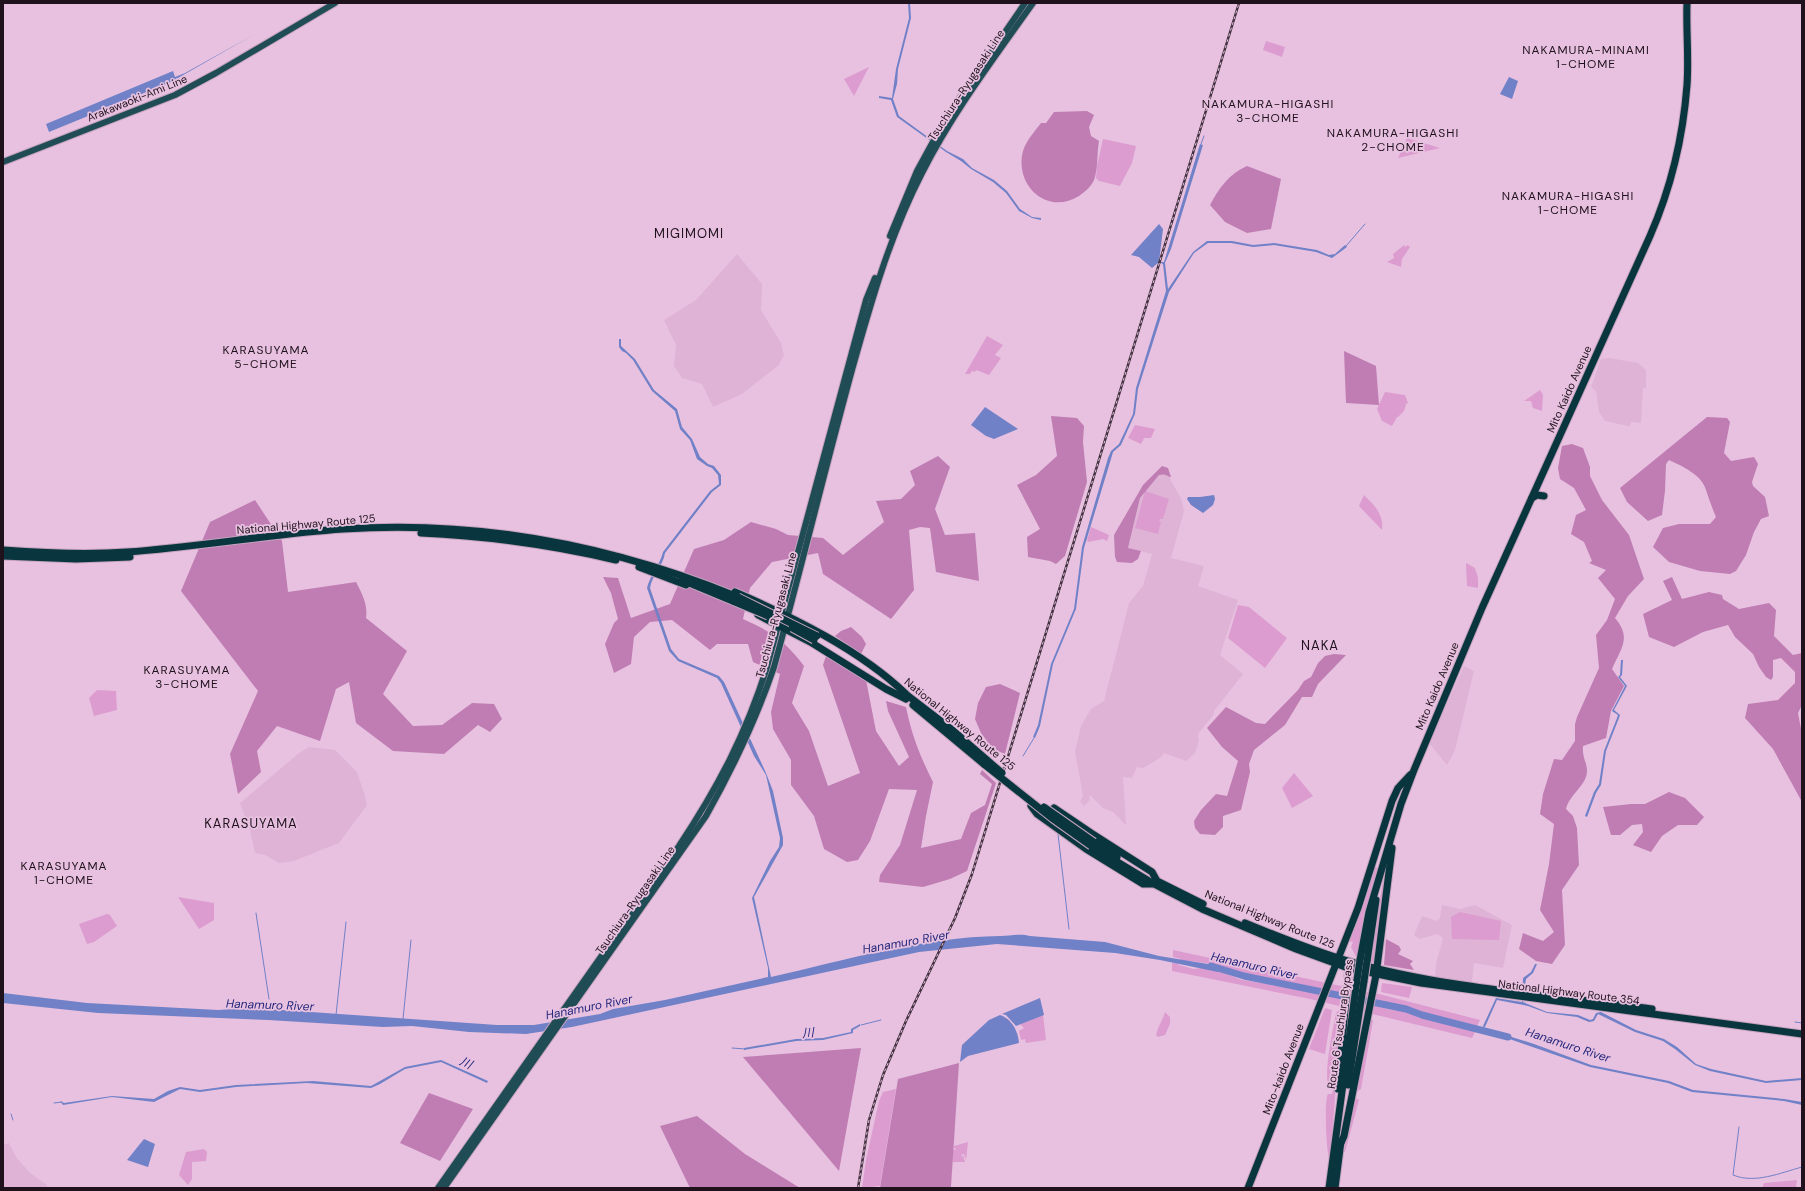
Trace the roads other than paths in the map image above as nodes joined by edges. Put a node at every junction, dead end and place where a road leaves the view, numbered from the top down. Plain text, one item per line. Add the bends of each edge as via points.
1 (335, 3) edge
2 (1025, 3) edge
3 (1033, 3) edge
4 (1687, 3) edge
5 (3, 162) edge
6 (1544, 496) dead end
7 (1532, 498) junction
8 (3, 550) edge
9 (3, 556) edge
10 (640, 564) junction
11 (784, 615) junction
12 (781, 626) junction
13 (906, 696) junction
14 (1414, 770) junction
15 (1031, 806) dead end
16 (1054, 808) dead end
17 (1395, 826) junction
18 (1156, 883) junction
19 (1336, 961) junction
20 (1349, 965) junction
21 (1376, 975) junction
22 (1356, 1009) junction
23 (565, 1012) junction
24 (1802, 1029) edge
25 (1802, 1034) edge
26 (1340, 1145) junction
27 (1333, 1157) junction
28 (438, 1188) edge
29 (444, 1188) edge
30 (1248, 1188) edge
31 (1329, 1188) edge
32 (1335, 1188) edge

1 - 5 main road, Arakawaoki-Ami Line via 175,95
2 - 11 main road, Tsuchiura-Ryugasaki Line via 946,118 904,199 866,300
3 - 11 main road, Tsuchiura-Ryugasaki Line via 937,145 908,202 881,269
4 - 7 highway, Mito Kaido Avenue via 1688,66 1685,108 1670,181 1650,236
6 - 7 highway via 1537,495
7 - 14 highway, Mito Kaido Avenue via 1482,608
8 - 10 highway, National Highway Route 125 via 124,552 322,531 414,528 473,530 531,537 587,548
9 - 10 highway, National Highway Route 125 via 76,559 125,557 326,535 414,532 531,543
10 - 11 highway via 673,568 693,575
10 - 12 highway
10 - 13 highway, National Highway Route 125, bridge via 737,599 815,638
11 - 12 main road, Tsuchiura-Ryugasaki Line
11 - 13 highway via 875,667 892,680
12 - 13 highway via 886,689
12 - 23 main road, Tsuchiura-Ryugasaki Line via 758,696 739,744 726,768 679,846
13 - 18 highway, National Highway Route 125, bridge via 950,728 987,763 1093,844
14 - 17 highway, Route 6 Tsuchiura Bypass
14 - 19 highway, Mito-kaido Avenue via 1398,788 1392,801 1366,888
15 - 18 highway via 1037,814 1086,849 1143,884
16 - 18 highway via 1152,872
17 - 21 highway
17 - 22 highway, Route 6 Tsuchiura Bypass, bridge via 1383,865 1363,960
18 - 19 highway, National Highway Route 125 via 1236,920
19 - 20 highway, National Highway Route 354
19 - 30 highway, Mito-kaido Avenue
20 - 21 highway, National Highway Route 354
20 - 27 highway
21 - 24 highway, National Highway Route 354 via 1421,977
21 - 25 highway, National Highway Route 354
21 - 26 highway via 1344,1136
22 - 26 highway, Route 6 Tsuchiura Bypass
22 - 27 highway, Route 6 Tsuchiura Bypass
23 - 28 main road, Tsuchiura-Ryugasaki Line via 544,1037
23 - 29 main road, Tsuchiura-Ryugasaki Line via 551,1036
26 - 32 highway, Route 6 Tsuchiura Bypass
27 - 31 highway, Route 6 Tsuchiura Bypass

